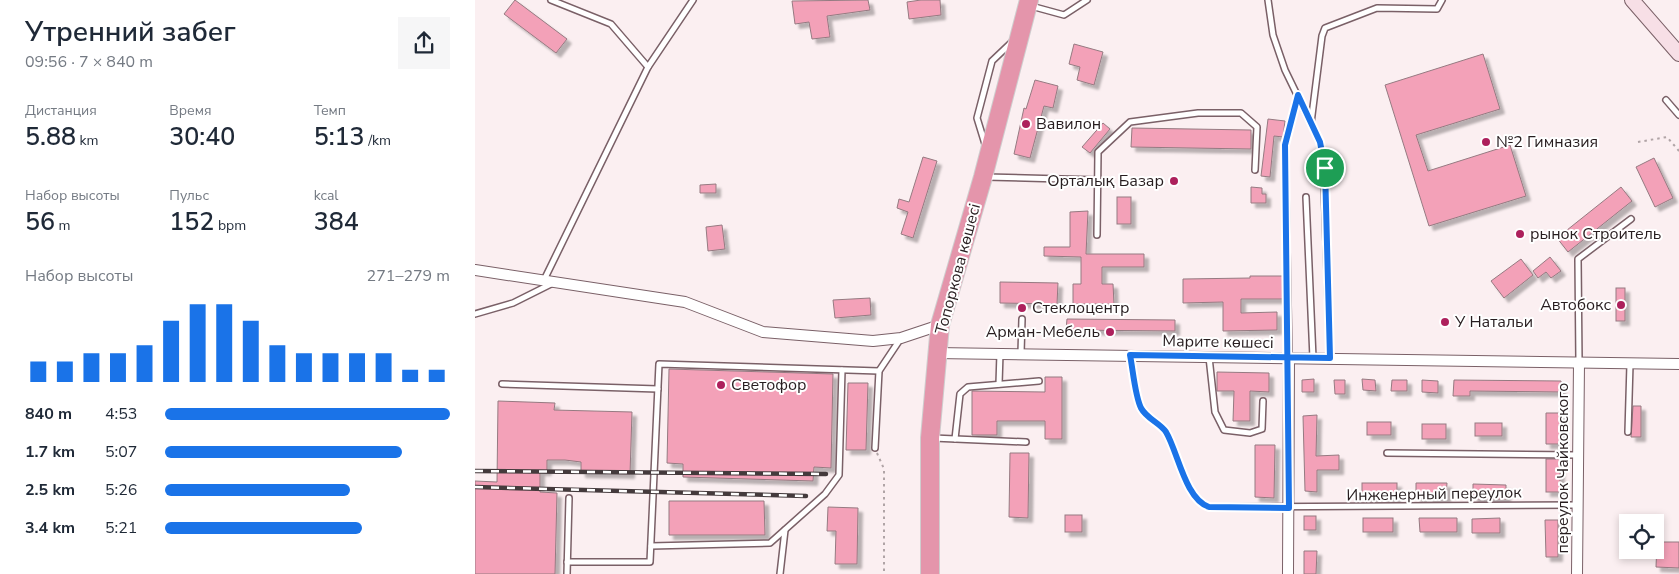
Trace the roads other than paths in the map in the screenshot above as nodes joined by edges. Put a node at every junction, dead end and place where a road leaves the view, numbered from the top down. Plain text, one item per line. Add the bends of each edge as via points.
1 (551, 0) edge
2 (693, 0) edge
3 (1087, 0) edge
4 (1268, 0) edge
5 (1442, 0) edge
6 (1632, 0) edge
7 (1028, 3) edge
8 (1679, 54) edge
9 (648, 67) junction
10 (1298, 95) junction
11 (1666, 100) dead end
12 (1679, 115) edge
13 (1311, 123) junction
14 (1255, 170) dead end
15 (983, 176) junction
16 (1098, 180) junction
17 (1306, 197) dead end
18 (1631, 219) dead end
19 (1097, 235) dead end
20 (475, 270) edge
21 (543, 280) junction
22 (554, 282) junction
23 (475, 314) edge
24 (1022, 319) dead end
25 (940, 325) junction
26 (901, 338) junction
27 (936, 353) junction
28 (1000, 353) junction
29 (1021, 353) junction
30 (1130, 355) junction
31 (1209, 357) junction
32 (1289, 358) junction
33 (1313, 358) junction
34 (1330, 358) junction
35 (1579, 363) junction
36 (1630, 364) junction
37 (1679, 364) edge
38 (842, 370) junction
39 (879, 371) junction
40 (1039, 381) dead end
41 (502, 384) dead end
42 (999, 384) junction
43 (658, 389) junction
44 (1263, 401) dead end
45 (1628, 432) dead end
46 (930, 438) junction
47 (955, 439) junction
48 (1025, 442) dead end
49 (875, 448) road end
50 (1387, 453) dead end
51 (1579, 455) junction
52 (569, 498) dead end
53 (1579, 506) junction
54 (1289, 508) junction
55 (785, 530) junction
56 (651, 546) junction
57 (567, 562) junction
58 (567, 574) edge
59 (780, 574) edge
60 (930, 574) edge
61 (1288, 574) edge
62 (1577, 574) edge

1 - 9 lane via 611,24
2 - 9 lane
3 - 7 lane via 1064,15
4 - 10 lane via 1273,35
5 - 13 lane via 1437,9 1377,8 1325,28
6 - 8 main road
7 - 15 highway, Топоркова көшесі
9 - 21 lane
10 - 13 lane
10 - 32 lane via 1285,145
11 - 12 lane
13 - 34 lane via 1320,142 1325,168
14 - 16 lane via 1257,127 1241,113 1198,113 1130,122 1098,152
15 - 16 lane
15 - 25 highway, Топоркова көшесі
16 - 19 lane
17 - 33 lane
18 - 35 lane via 1578,259
20 - 21 street
21 - 22 street
22 - 23 lane via 513,303
22 - 26 street via 685,302 763,332 873,341
24 - 29 lane
25 - 26 street
25 - 27 highway, Топоркова көшесі
26 - 39 lane
27 - 28 street, Марите көшесі
27 - 46 highway, Топоркова көшесі
28 - 29 street, Марите көшесі
28 - 42 lane
29 - 30 street, Марите көшесі
30 - 31 street, Марите көшесі
30 - 54 lane, Инженерный переулок via 1141,408 1171,440 1181,471 1202,504 1209,507
31 - 32 street, Марите көшесі
31 - 44 lane via 1215,412 1224,430 1251,433 1262,429
32 - 33 street, Марите көшесі
32 - 54 street
33 - 34 street, Марите көшесі
34 - 35 street, Марите көшесі
35 - 36 street, Марите көшесі
35 - 51 street, переулок Чайковского
36 - 37 street, Марите көшесі
36 - 45 lane
38 - 39 lane
38 - 43 lane via 659,364
38 - 55 lane via 839,475 825,494
39 - 49 lane
40 - 42 lane
41 - 43 lane
42 - 47 lane via 963,390
43 - 56 lane
46 - 47 lane
46 - 60 highway, Топоркова көшесі
47 - 48 lane
50 - 51 lane
51 - 53 street, переулок Чайковского
52 - 57 lane
53 - 54 lane, Инженерный переулок
53 - 62 street, переулок Чайковского
54 - 61 street
55 - 56 lane via 770,543
55 - 59 lane
56 - 57 lane via 650,562
57 - 58 lane

